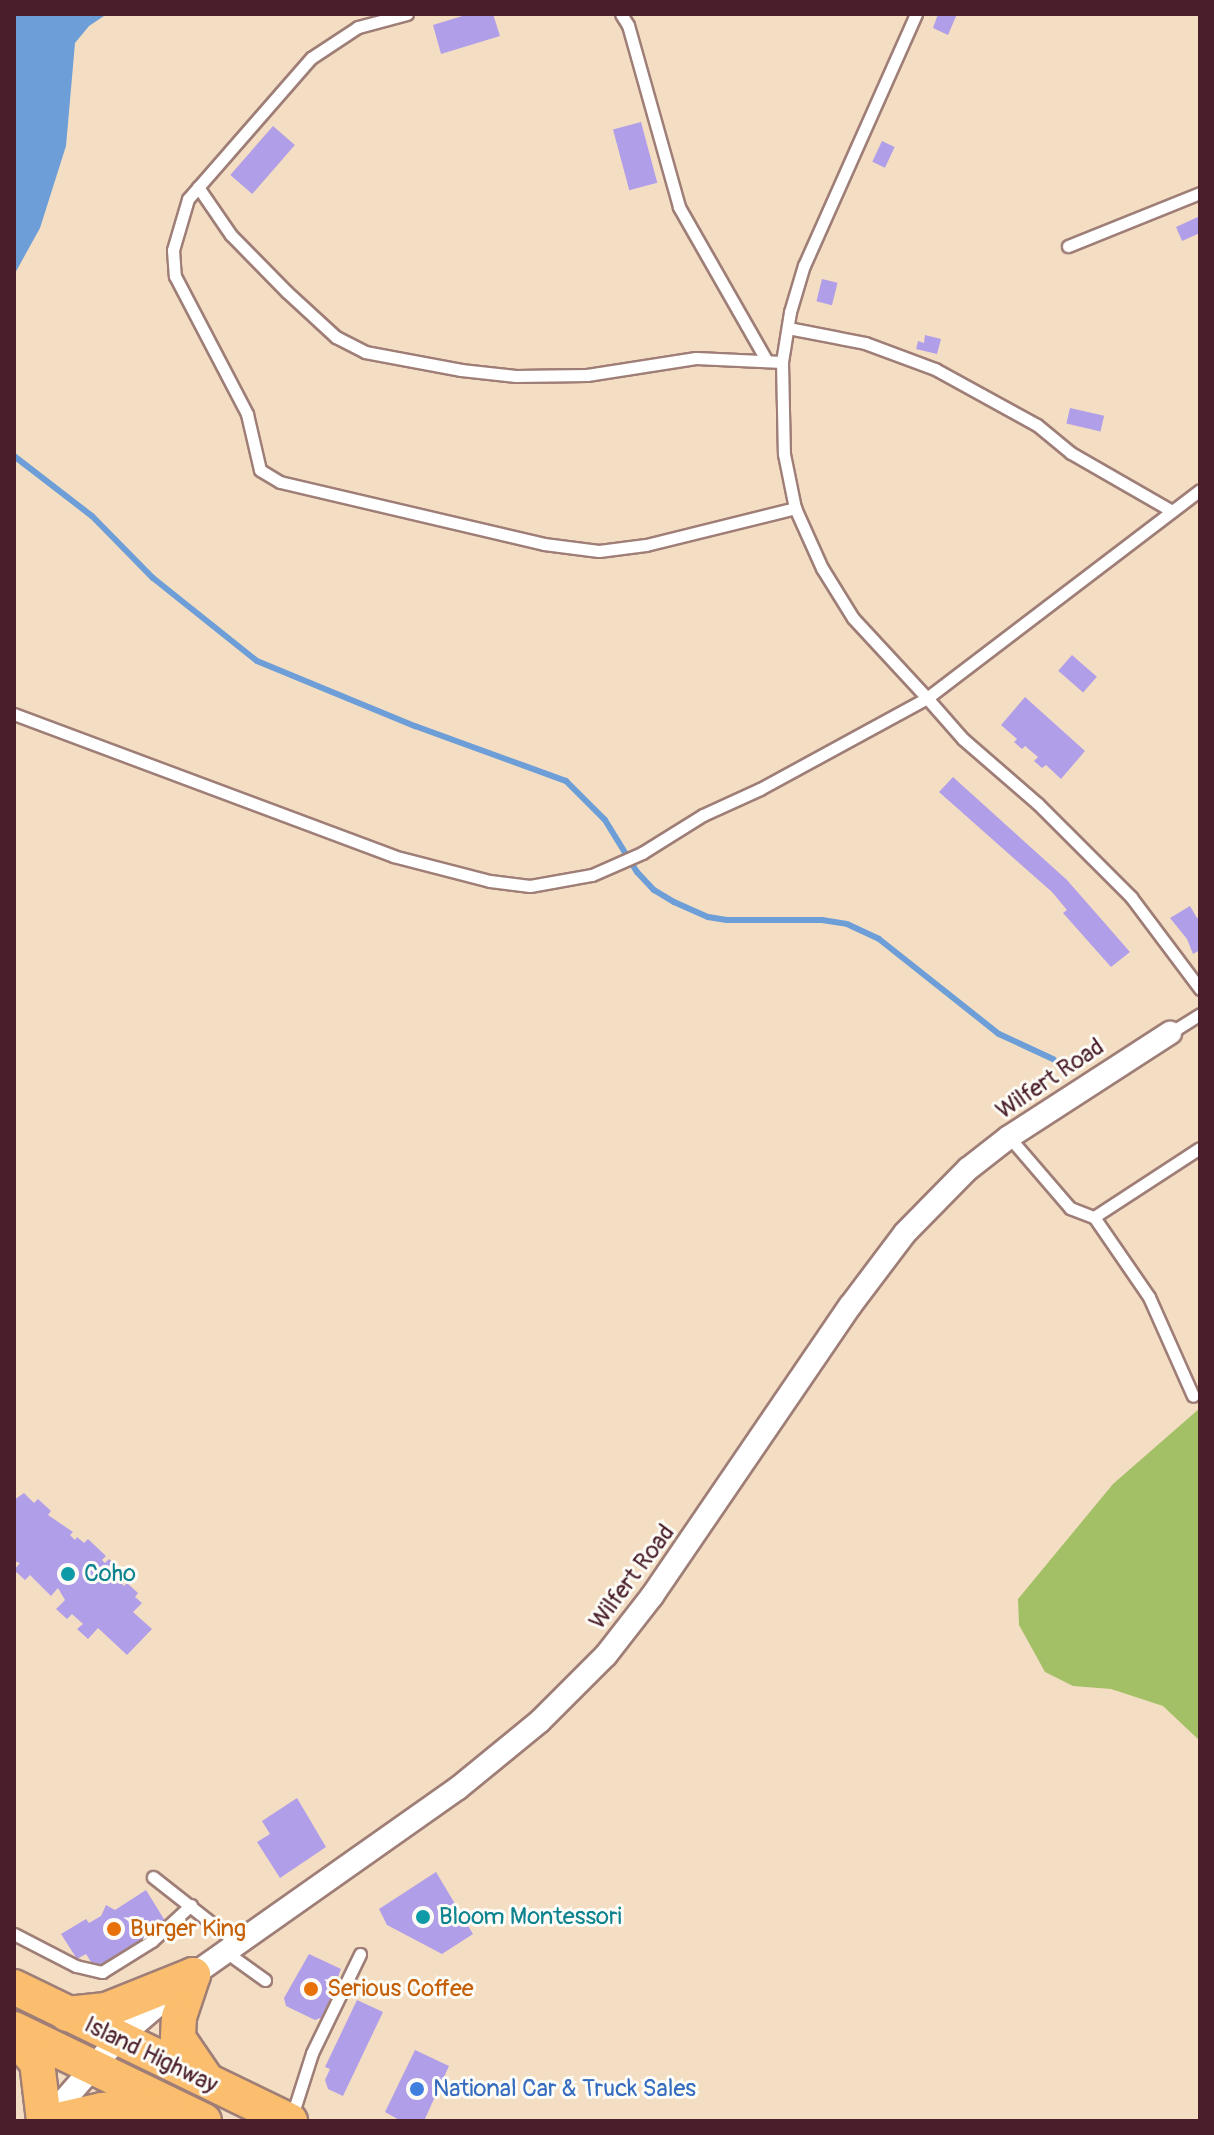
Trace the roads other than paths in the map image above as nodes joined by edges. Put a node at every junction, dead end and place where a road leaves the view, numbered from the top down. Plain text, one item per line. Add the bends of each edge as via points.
1 (407, 14) edge
2 (621, 14) edge
3 (916, 14) edge
4 (198, 187) junction
5 (1200, 193) edge
6 (1068, 246) dead end
7 (788, 328) junction
8 (767, 361) junction
9 (782, 362) junction
10 (1200, 490) edge
11 (795, 508) junction
12 (1172, 511) junction
13 (927, 698) junction
14 (14, 714) edge
15 (1200, 989) edge
16 (1200, 1014) edge
17 (1170, 1033) joint
18 (1009, 1137) junction
19 (1200, 1148) edge
20 (1094, 1217) junction
21 (1193, 1396) dead end
22 (153, 1877) dead end
23 (191, 1905) junction
24 (14, 1934) edge
25 (231, 1947) junction
26 (360, 1954) dead end
27 (193, 1975) junction
28 (265, 1980) dead end
29 (14, 1987) edge
30 (67, 2014) junction
31 (14, 2029) edge
32 (14, 2036) edge
33 (118, 2039) junction
34 (94, 2068) junction
35 (209, 2083) junction
36 (171, 2105) junction
37 (45, 2121) edge
38 (53, 2121) edge
39 (204, 2121) edge
40 (290, 2121) edge

1 - 4 lane via 358,27 311,58
2 - 8 lane via 679,207
3 - 7 lane via 804,265
4 - 8 lane via 231,235 287,292 336,337 365,352 516,376 587,375 696,358
4 - 11 lane via 188,199 173,250 175,276 247,414 260,470 267,477 544,544 599,551 646,545
5 - 6 lane
7 - 9 lane
7 - 12 lane via 865,343 935,369 1037,425 1071,453
8 - 9 lane
9 - 11 lane via 784,454
10 - 12 lane
11 - 13 lane via 822,568 853,618
12 - 13 lane
13 - 14 lane via 703,815 642,853 592,875 530,886 393,856
13 - 15 lane via 963,739 1038,804 1131,897
16 - 17 lane, Wilfert Road
17 - 18 street, Wilfert Road
18 - 20 lane via 1070,1208
18 - 25 street, Wilfert Road via 968,1169 905,1233 696,1536 606,1655 540,1721 457,1789
19 - 20 lane
20 - 21 lane via 1149,1297
22 - 23 lane
23 - 24 lane via 152,1941 102,1972 76,1966
23 - 25 lane
25 - 27 street, Wilfert Road
25 - 28 lane
26 - 40 lane via 312,2053
27 - 30 main road via 106,2010
27 - 33 street, Wilfert Road
27 - 35 main road via 178,2038
29 - 30 main road, Island Highway
30 - 33 main road, Island Highway
31 - 34 main road, Island Highway
32 - 37 main road via 37,2062
33 - 34 street, Wilfert Road
33 - 35 main road, Island Highway
34 - 36 main road, Island Highway
34 - 37 street, Wilfert Road
35 - 40 main road, Island Highway
36 - 38 main road via 102,2110
36 - 39 main road, Island Highway

